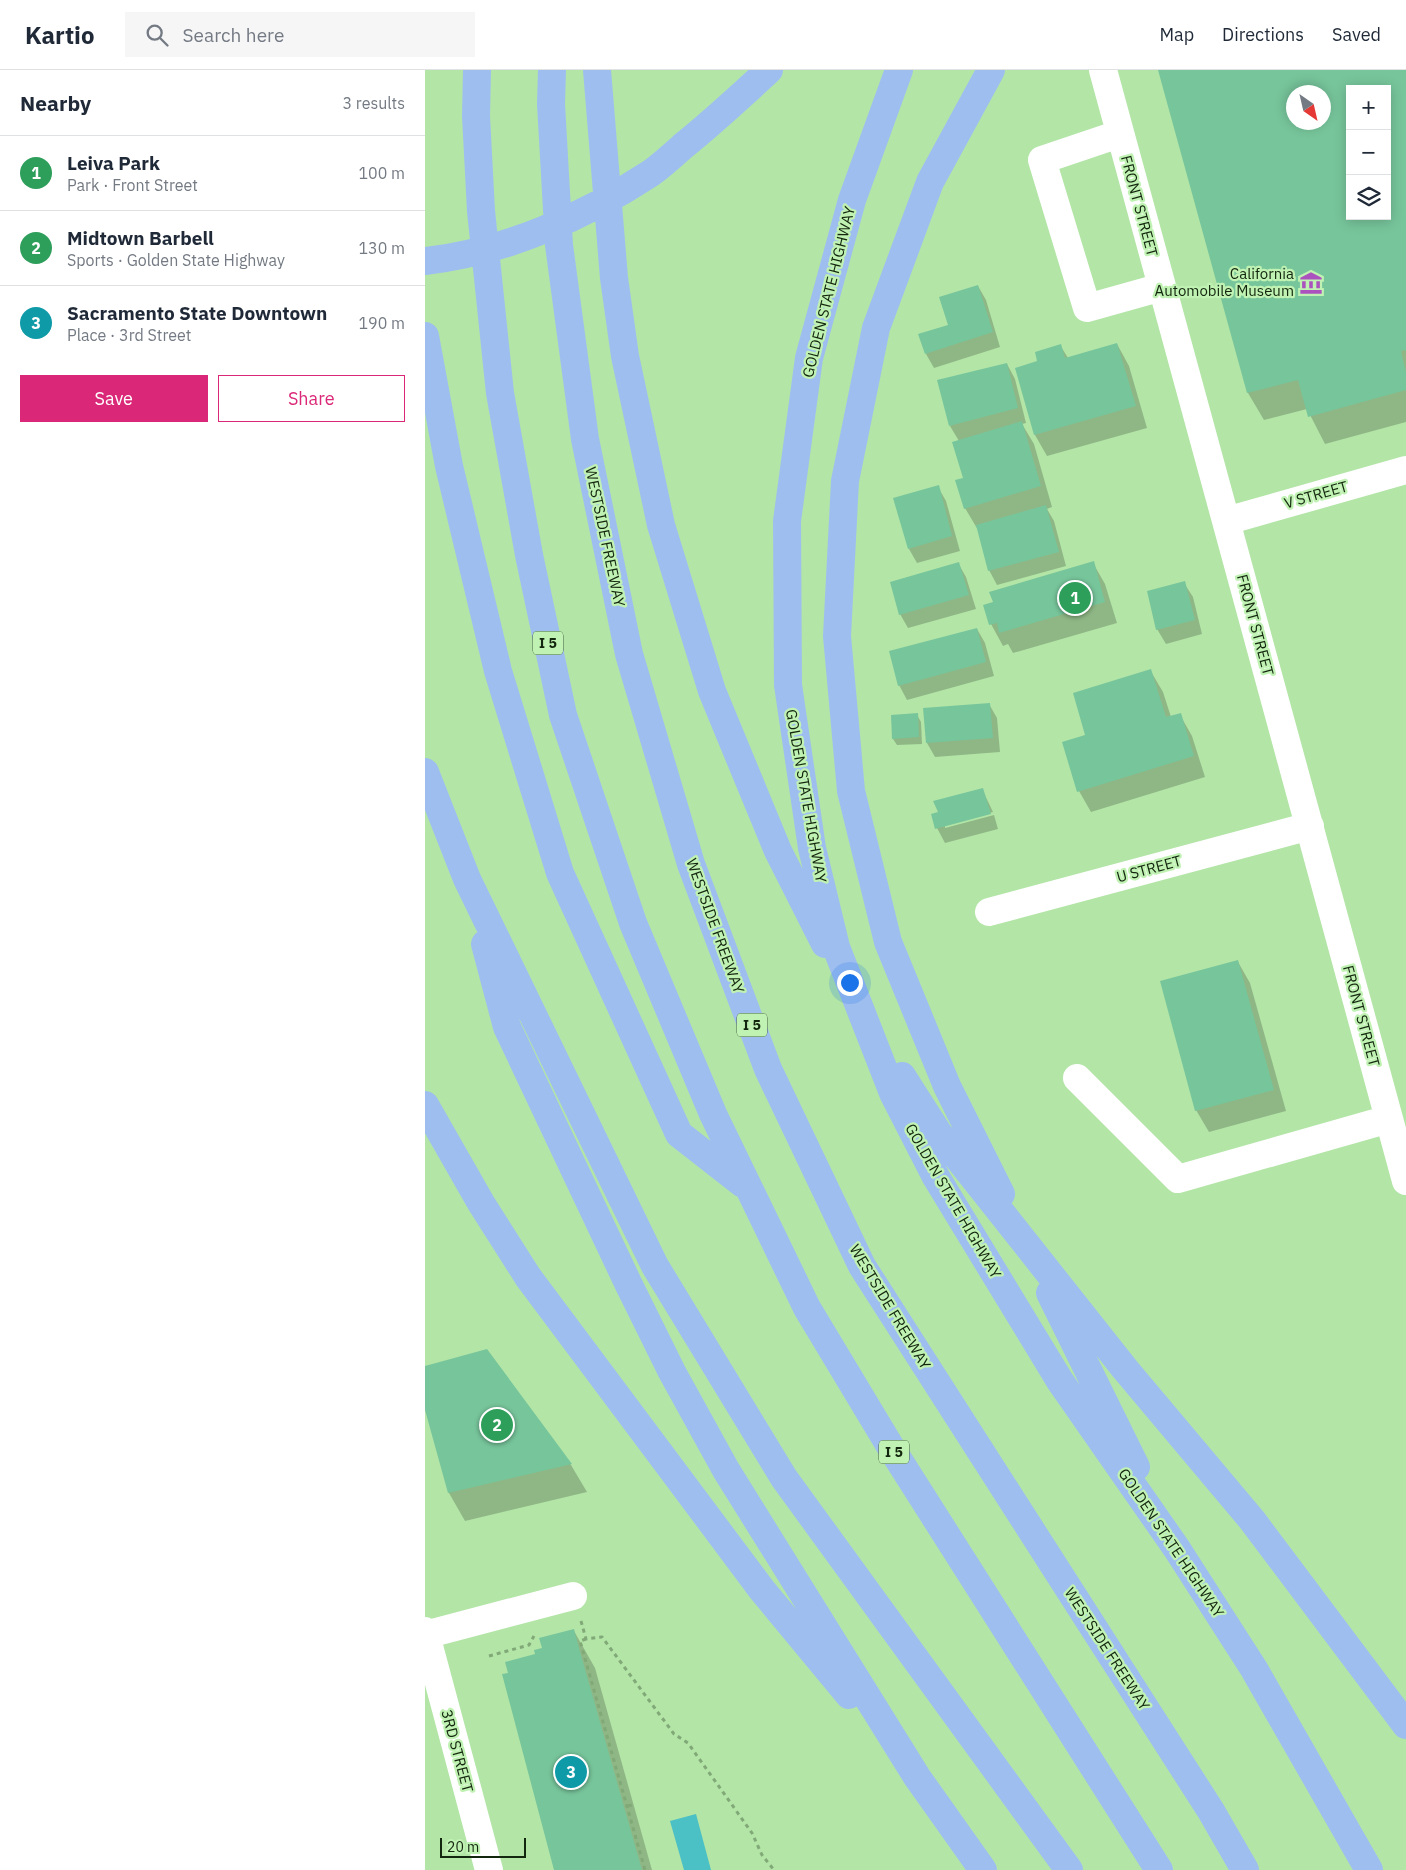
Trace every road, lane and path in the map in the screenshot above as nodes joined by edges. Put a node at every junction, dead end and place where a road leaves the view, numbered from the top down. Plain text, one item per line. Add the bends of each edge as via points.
1 (477, 70) edge
2 (552, 70) edge
3 (597, 70) edge
4 (769, 70) edge
5 (899, 70) edge
6 (991, 70) edge
7 (1103, 70) edge
8 (1119, 134) junction
9 (425, 261) edge
10 (1162, 288) junction
11 (425, 336) edge
12 (1406, 470) edge
13 (1226, 521) junction
14 (425, 772) edge
15 (1310, 826) junction
16 (467, 879) junction
17 (989, 912) dead end
18 (1077, 1078) dead end
19 (425, 1105) edge
20 (1389, 1119) junction
21 (1406, 1181) edge
22 (746, 1186) junction
23 (1177, 1549) junction
24 (577, 1607) joint
25 (537, 1629) dead end
26 (425, 1634) edge
27 (585, 1640) junction
28 (489, 1656) dead end
29 (1254, 1669) junction
30 (1406, 1726) edge
31 (917, 1777) junction
32 (635, 1804) dead end
33 (628, 1806) junction
34 (489, 1870) edge
35 (645, 1870) edge
36 (774, 1870) edge
37 (983, 1870) edge
38 (1069, 1870) edge
39 (1159, 1870) edge
40 (1245, 1870) edge
41 (1369, 1870) edge
42 (1385, 1870) edge

1 - 22 highway, I 5 via 481,211 500,393 529,555 563,715 633,923
2 - 40 highway, WESTSIDE FREEWAY / I 5 via 559,245 585,439 627,644 691,864 765,1060 862,1266 1200,1794
3 - 30 highway via 614,278 625,356 661,526 712,691 778,851 852,999 939,1134 1125,1369 1252,1520
4 - 9 highway via 652,172 585,211 519,240
5 - 23 highway, GOLDEN STATE HIGHWAY via 852,200 809,358 787,521 788,685 812,848 836,947 893,1093 935,1177 1059,1381
6 - 23 highway via 930,182 876,328 845,481 837,636 851,791 888,942 947,1086
7 - 8 street, FRONT STREET
8 - 10 street, FRONT STREET
8 - 10 street via 1042,160 1087,308
10 - 13 street, FRONT STREET
11 - 22 highway via 449,466 499,671 560,872 679,1134
12 - 13 street, V STREET
13 - 15 street, FRONT STREET
14 - 16 highway
15 - 17 street, U STREET
15 - 20 street, FRONT STREET
16 - 31 highway via 507,1027 663,1354 731,1478
16 - 38 highway via 660,1274 784,1478
18 - 20 street via 1178,1180
19 - 31 highway via 481,1204 528,1277 762,1590
20 - 21 street, FRONT STREET
22 - 39 highway, I 5 via 807,1308
23 - 29 highway, GOLDEN STATE HIGHWAY
24 - 26 street
24 - 27 path
25 - 28 path via 529,1645
26 - 34 street, 3RD STREET
27 - 33 path via 580,1641
27 - 36 path via 602,1637 674,1734 688,1743 752,1833
29 - 41 highway, GOLDEN STATE HIGHWAY
29 - 42 highway
31 - 37 highway
32 - 33 path
33 - 35 path

